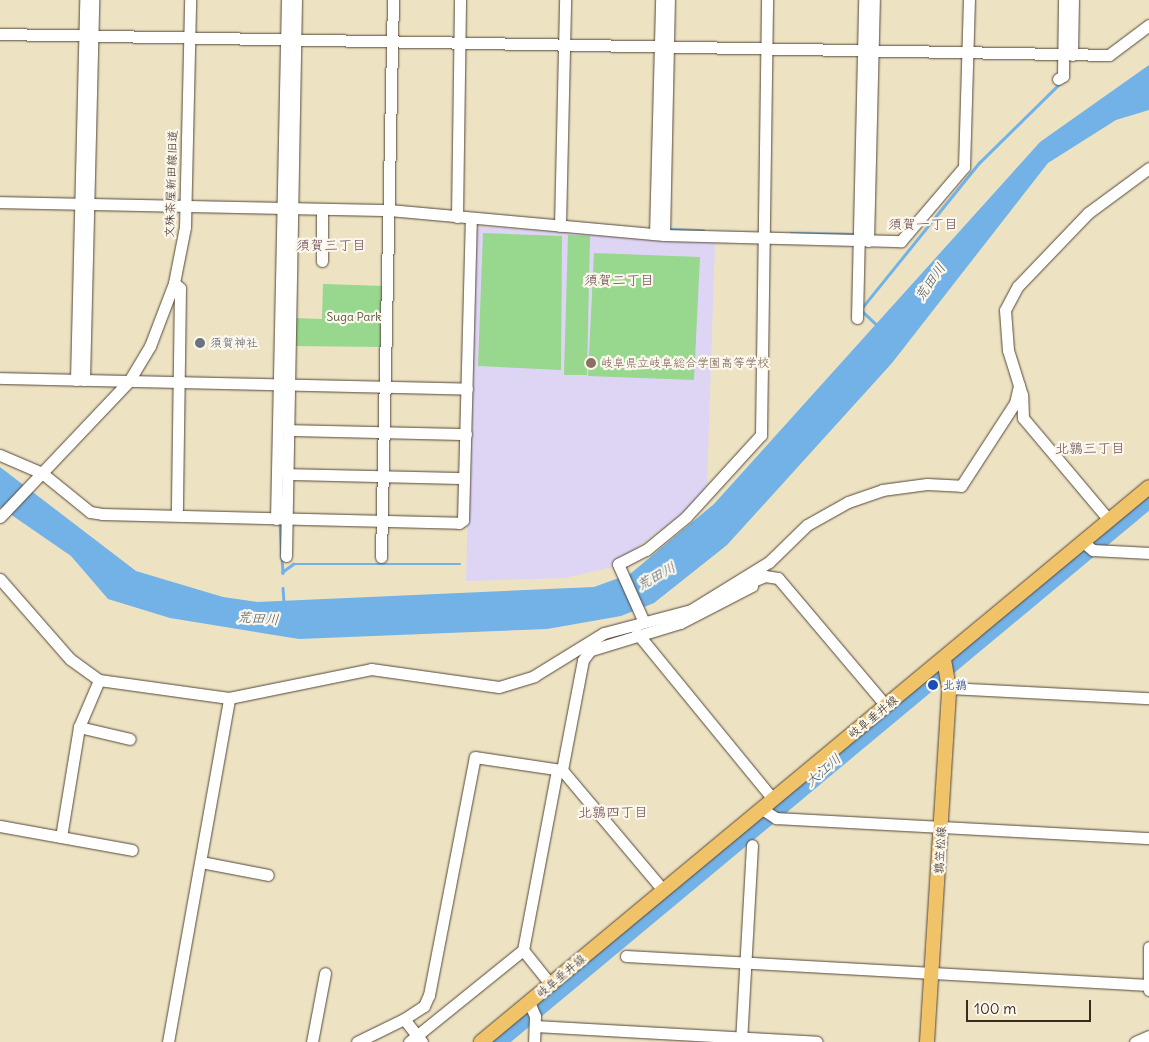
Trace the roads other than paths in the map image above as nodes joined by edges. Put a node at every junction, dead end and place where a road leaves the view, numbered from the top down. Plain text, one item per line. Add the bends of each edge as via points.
1 (85, 0) edge
2 (93, 0) edge
3 (190, 0) edge
4 (287, 0) edge
5 (296, 0) edge
6 (393, 0) edge
7 (460, 0) edge
8 (467, 0) edge
9 (565, 0) edge
10 (661, 0) edge
11 (669, 0) edge
12 (767, 0) edge
13 (864, 0) edge
14 (874, 0) edge
15 (969, 0) edge
16 (1064, 0) edge
17 (1073, 0) edge
18 (1149, 25) edge
19 (0, 34) edge
20 (88, 36) junction
21 (189, 38) junction
22 (291, 39) junction
23 (392, 42) junction
24 (463, 42) junction
25 (564, 46) junction
26 (664, 47) junction
27 (766, 49) junction
28 (868, 51) junction
29 (968, 54) junction
30 (1067, 55) junction
31 (1058, 79) dead end
32 (1149, 168) edge
33 (0, 202) edge
34 (85, 204) junction
35 (186, 206) junction
36 (287, 208) junction
37 (322, 209) junction
38 (388, 210) junction
39 (463, 218) junction
40 (560, 226) junction
41 (659, 234) junction
42 (762, 239) junction
43 (863, 241) junction
44 (322, 260) dead end
45 (174, 283) junction
46 (857, 318) dead end
47 (0, 378) edge
48 (80, 380) junction
49 (129, 381) junction
50 (181, 382) junction
51 (284, 385) junction
52 (1019, 385) junction
53 (385, 387) junction
54 (467, 389) junction
55 (288, 430) junction
56 (384, 433) junction
57 (466, 434) junction
58 (0, 454) edge
59 (287, 474) junction
60 (40, 476) junction
61 (383, 476) junction
62 (464, 478) junction
63 (1149, 487) edge
64 (2, 515) edge
65 (177, 515) junction
66 (281, 519) junction
67 (1109, 520) junction
68 (382, 522) junction
69 (1087, 546) junction
70 (1149, 553) edge
71 (286, 556) dead end
72 (381, 557) dead end
73 (770, 575) junction
74 (0, 579) edge
75 (723, 592) junction
76 (641, 616) junction
77 (619, 627) junction
78 (637, 633) junction
79 (588, 651) junction
80 (946, 664) junction
81 (99, 680) junction
82 (949, 688) junction
83 (229, 698) junction
84 (1149, 698) edge
85 (886, 706) junction
86 (79, 727) junction
87 (130, 739) dead end
88 (560, 770) junction
89 (773, 799) junction
90 (768, 813) junction
91 (0, 826) edge
92 (941, 828) junction
93 (61, 837) junction
94 (1149, 838) edge
95 (752, 845) dead end
96 (132, 850) dead end
97 (201, 862) junction
98 (268, 875) dead end
99 (663, 890) junction
100 (1149, 947) edge
101 (523, 950) junction
102 (626, 956) dead end
103 (745, 962) junction
104 (933, 972) junction
105 (326, 973) dead end
106 (551, 985) junction
107 (1148, 987) edge
108 (533, 1013) junction
109 (404, 1019) junction
110 (1149, 1036) edge
111 (416, 1040) edge
112 (741, 1040) edge
113 (168, 1042) edge
114 (312, 1042) edge
115 (357, 1042) edge
116 (481, 1042) edge
117 (534, 1042) edge
118 (817, 1042) edge
119 (928, 1042) edge
120 (1135, 1042) edge

1 - 20 street
2 - 20 street
3 - 21 street, 文殊茶屋新田線旧道
4 - 22 street
5 - 22 street
6 - 23 street
7 - 24 street
8 - 24 street
9 - 25 street
10 - 26 street
11 - 26 street
12 - 27 street
13 - 28 street
14 - 28 street
15 - 29 street
16 - 30 street
17 - 30 street
18 - 30 street via 1109,55
19 - 20 street
20 - 21 street
20 - 34 street
21 - 22 street
21 - 35 street, 文殊茶屋新田線旧道
22 - 23 street
22 - 36 street
23 - 24 street
23 - 38 street
24 - 25 street
24 - 39 street
25 - 26 street
25 - 40 street
26 - 27 street
26 - 41 street
27 - 28 street
27 - 42 street
28 - 29 street
28 - 43 street
29 - 30 street
29 - 43 street via 964,167 901,241
30 - 31 street via 1063,76
32 - 52 street via 1088,213 1018,286 1005,310 1004,330
33 - 34 street
34 - 35 street
34 - 48 street
35 - 36 street
35 - 45 street, 文殊茶屋新田線旧道
36 - 37 street
36 - 51 street
37 - 38 street
37 - 44 street
38 - 39 street
38 - 53 street
39 - 40 street
39 - 54 street
40 - 41 street
41 - 42 street
42 - 43 street
42 - 76 street via 761,435 686,517 620,567
43 - 46 street
45 - 49 street, 文殊茶屋新田線旧道 via 150,346
45 - 50 street via 180,288
47 - 48 street
48 - 49 street
49 - 50 street
49 - 60 street, 文殊茶屋新田線旧道
50 - 51 street
50 - 65 street
51 - 53 street
51 - 55 street
51 - 66 street
52 - 67 street via 1025,422
52 - 75 street via 1015,403 961,486 928,484 882,490 848,502 807,525 769,562
53 - 54 street
53 - 56 street
54 - 57 street
55 - 56 street
55 - 59 street
56 - 57 street
56 - 61 street
57 - 62 street
58 - 60 street
59 - 61 street
59 - 66 street
60 - 64 street, 文殊茶屋新田線旧道
60 - 65 street via 90,512
61 - 62 street
61 - 68 street
62 - 68 street via 463,520 459,524
63 - 67 main road, 岐阜垂井線
65 - 66 street
66 - 68 street
66 - 71 street
67 - 69 main road, 岐阜垂井線
68 - 72 street
69 - 70 street
69 - 80 main road, 岐阜垂井線
73 - 75 street
73 - 78 street via 680,623
73 - 85 street via 778,578
74 - 81 street via 70,659
75 - 76 street via 691,610
76 - 77 street
77 - 79 street
77 - 83 street via 534,676 499,687 371,668
78 - 79 street
78 - 89 street
79 - 88 street
80 - 82 main road, 鶉笠松線
80 - 85 main road, 岐阜垂井線
81 - 83 street
81 - 86 street
82 - 84 street
82 - 92 main road, 鶉笠松線
83 - 97 street
85 - 89 main road, 岐阜垂井線
86 - 87 street
86 - 93 street
88 - 99 street
88 - 101 street
88 - 109 street via 475,757 429,995 424,1006
89 - 90 main road, 岐阜垂井線
90 - 92 street
90 - 99 main road, 岐阜垂井線
91 - 93 street
92 - 94 street
92 - 104 main road, 鶉笠松線
93 - 96 street
95 - 103 street
97 - 98 street
97 - 113 street
99 - 106 main road, 岐阜垂井線
100 - 107 street
101 - 106 street
101 - 111 street
102 - 103 street
103 - 104 street
103 - 112 street
104 - 107 street
104 - 119 main road, 鶉笠松線
105 - 114 street
106 - 108 main road, 岐阜垂井線
108 - 112 street
108 - 116 main road, 岐阜垂井線
108 - 117 street
109 - 111 street
109 - 115 street
110 - 120 street
112 - 118 street

